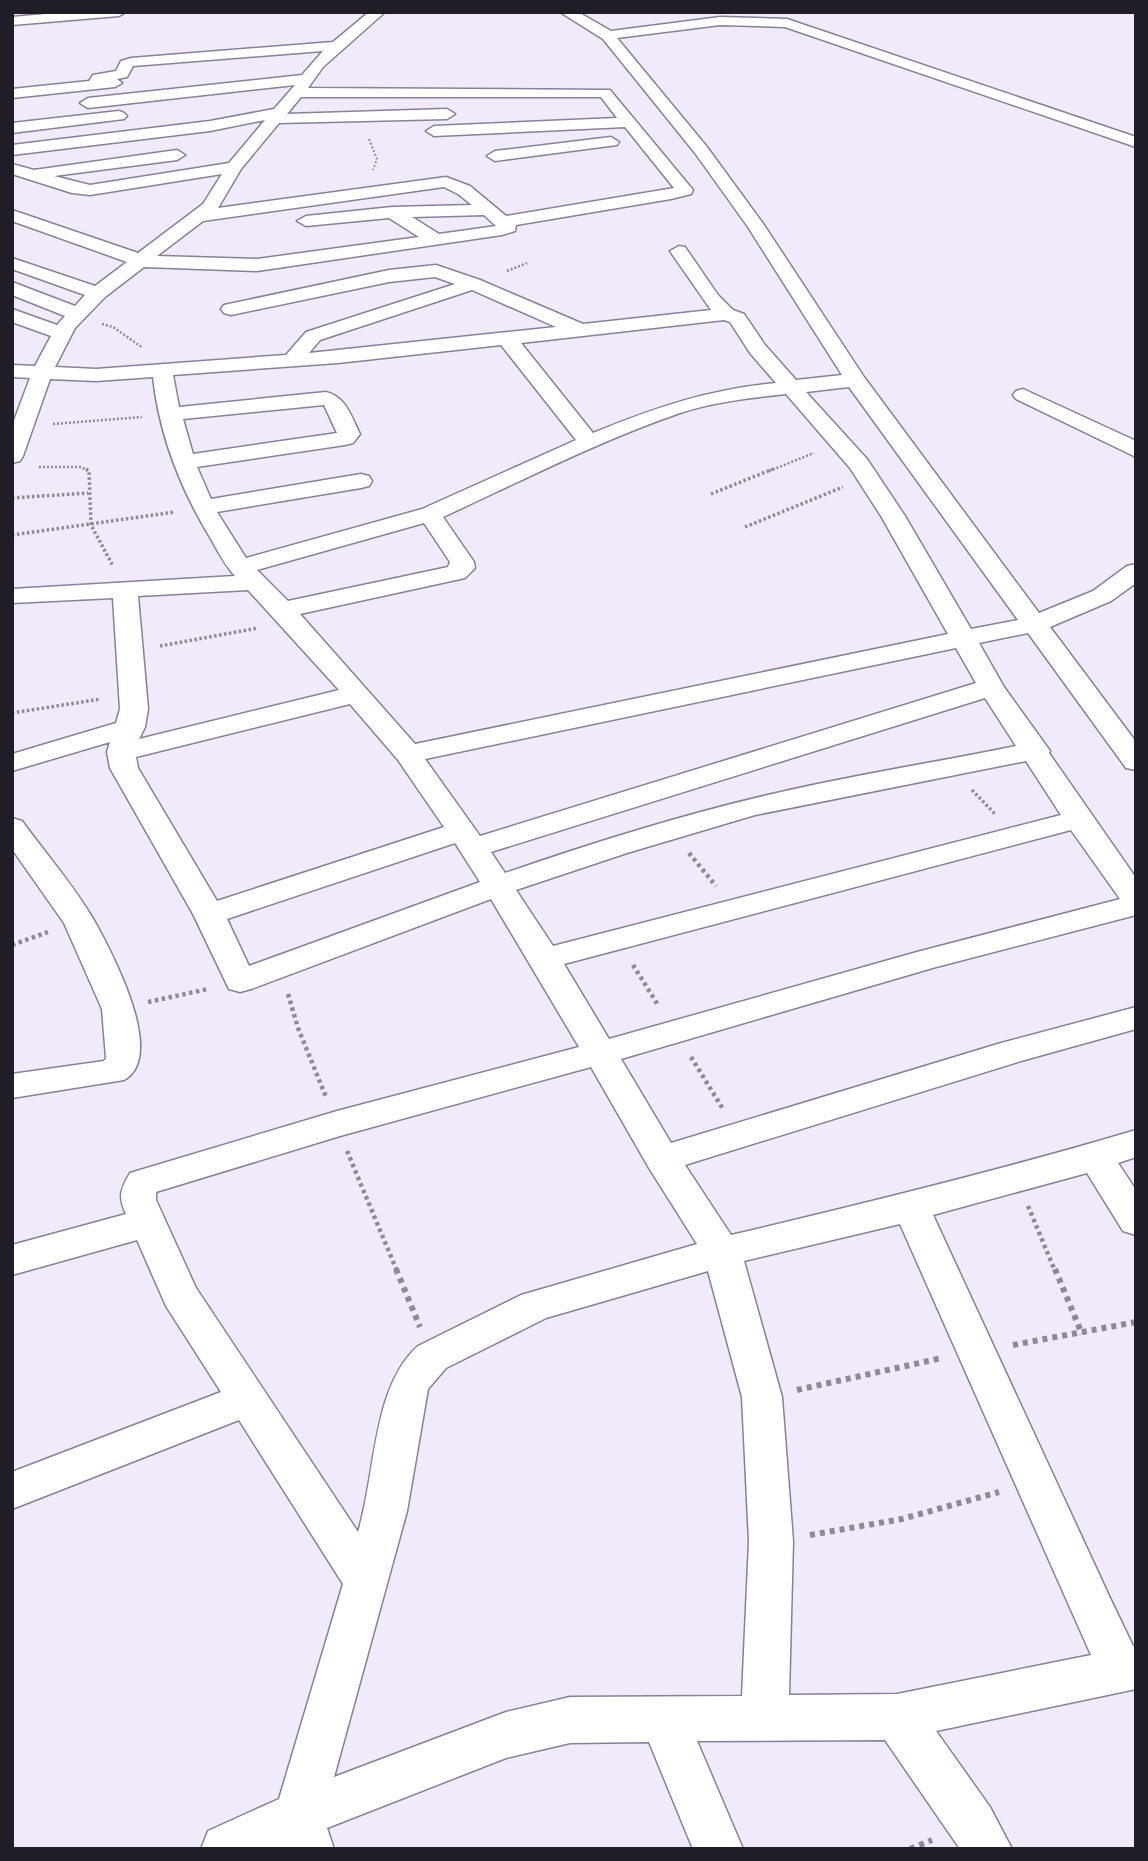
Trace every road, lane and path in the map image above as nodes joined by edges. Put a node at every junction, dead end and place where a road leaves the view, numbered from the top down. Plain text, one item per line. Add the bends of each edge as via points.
1 (119, 12) edge
2 (378, 12) edge
3 (567, 12) edge
4 (688, 12) edge
5 (12, 21) edge
6 (605, 33) junction
7 (337, 46) junction
8 (318, 64) junction
9 (230, 72) dead end
10 (136, 81) dead end
11 (95, 85) junction
12 (298, 90) junction
13 (12, 94) edge
14 (223, 106) dead end
15 (12, 113) edge
16 (129, 115) dead end
17 (276, 116) junction
18 (624, 117) junction
19 (12, 128) edge
20 (434, 131) dead end
21 (369, 136) dead end
22 (642, 138) junction
23 (1136, 142) edge
24 (251, 146) junction
25 (224, 149) dead end
26 (12, 150) edge
27 (196, 153) dead end
28 (495, 156) dead end
29 (234, 167) junction
30 (12, 169) edge
31 (30, 175) junction
32 (367, 191) junction
33 (392, 212) junction
34 (12, 215) edge
35 (200, 216) junction
36 (495, 216) junction
37 (176, 234) junction
38 (435, 239) junction
39 (351, 250) junction
40 (679, 251) dead end
41 (143, 261) junction
42 (12, 263) edge
43 (204, 265) junction
44 (257, 265) junction
45 (389, 276) junction
46 (473, 284) junction
47 (12, 288) edge
48 (98, 293) junction
49 (277, 300) junction
50 (230, 309) junction
51 (726, 314) junction
52 (12, 315) edge
53 (68, 324) junction
54 (308, 325) junction
55 (242, 328) dead end
56 (578, 329) junction
57 (508, 340) junction
58 (292, 360) junction
59 (167, 369) junction
60 (43, 371) junction
61 (12, 372) edge
62 (855, 380) junction
63 (789, 386) junction
64 (1023, 395) dead end
65 (171, 414) junction
66 (24, 426) junction
67 (855, 430) junction
68 (589, 442) junction
69 (1136, 450) edge
70 (19, 462) edge
71 (184, 462) junction
72 (866, 477) junction
73 (361, 481) dead end
74 (88, 493) junction
75 (711, 494) dead end
76 (12, 498) edge
77 (203, 508) junction
78 (430, 514) junction
79 (91, 524) junction
80 (745, 527) dead end
81 (12, 535) edge
82 (1136, 571) edge
83 (247, 574) junction
84 (125, 589) junction
85 (12, 596) edge
86 (287, 616) junction
87 (1034, 624) junction
88 (962, 639) junction
89 (131, 651) junction
90 (991, 687) junction
91 (134, 694) junction
92 (358, 694) junction
93 (12, 713) edge
94 (126, 739) junction
95 (1036, 751) junction
96 (408, 754) junction
97 (1136, 762) edge
98 (12, 763) edge
99 (952, 768) junction
100 (1078, 819) junction
101 (12, 827) edge
102 (670, 830) junction
103 (1015, 835) junction
104 (468, 840) junction
105 (496, 887) junction
106 (1136, 900) edge
107 (1136, 905) edge
108 (736, 910) junction
109 (209, 914) junction
110 (618, 940) junction
111 (545, 959) junction
112 (281, 966) junction
113 (240, 981) junction
114 (119, 1009) junction
115 (1136, 1018) edge
116 (674, 1030) junction
117 (600, 1053) junction
118 (12, 1086) edge
119 (337, 1124) junction
120 (738, 1134) junction
121 (1136, 1143) edge
122 (1096, 1157) junction
123 (662, 1159) junction
124 (1016, 1178) junction
125 (911, 1207) junction
126 (1136, 1221) edge
127 (146, 1223) junction
128 (722, 1252) junction
129 (12, 1260) edge
130 (1136, 1322) edge
131 (1082, 1334) junction
132 (978, 1351) junction
133 (432, 1357) junction
134 (762, 1397) junction
135 (247, 1399) junction
136 (1034, 1482) junction
137 (12, 1491) edge
138 (771, 1542) junction
139 (365, 1580) junction
140 (1129, 1669) edge
141 (765, 1717) junction
142 (897, 1717) junction
143 (663, 1718) junction
144 (304, 1832) edge
145 (226, 1849) edge
146 (718, 1849) edge
147 (987, 1849) edge

1 - 5 street
2 - 7 street
3 - 6 street
4 - 6 street
6 - 23 street via 708,22 787,23
6 - 62 street via 701,150
7 - 8 street
7 - 11 street via 131,62 124,73 98,78
8 - 9 street
8 - 12 street
10 - 11 street
11 - 13 street
12 - 14 street
12 - 15 street
12 - 17 street
12 - 18 street via 600,92
16 - 19 street
17 - 18 street
17 - 24 street
17 - 26 street
18 - 20 street
18 - 22 street
21 - 32 path via 377,159
22 - 28 street
22 - 36 street via 685,190
24 - 25 street
24 - 29 street
27 - 31 street
29 - 31 street via 90,190
29 - 35 street via 216,200
30 - 31 street
32 - 35 street
32 - 36 street via 446,182 464,190
33 - 36 street
33 - 37 street
33 - 38 street
34 - 41 street
35 - 37 street
36 - 38 street via 509,227
37 - 41 street
38 - 39 street
39 - 44 street
39 - 45 street
40 - 51 street
41 - 43 street
41 - 48 street
42 - 48 street
43 - 44 street
43 - 50 street
44 - 49 street
45 - 46 street via 436,271
45 - 49 street
45 - 54 street via 399,286
46 - 54 street
46 - 56 street
47 - 53 street
48 - 53 street
49 - 50 street
50 - 55 street
51 - 56 street
51 - 63 street via 737,318
52 - 53 street
53 - 59 path via 113,327
53 - 60 street
54 - 58 street
56 - 57 street
57 - 58 street
57 - 68 street
58 - 59 street
59 - 60 street via 96,375
59 - 65 street
60 - 61 street
60 - 66 street
62 - 63 street
62 - 67 street
63 - 67 street
63 - 68 street via 708,398
64 - 69 street
65 - 66 path
65 - 71 street
65 - 71 street via 326,398 332,400 349,435
66 - 70 street
67 - 72 street
67 - 75 path
67 - 87 street
68 - 78 street
70 - 74 path via 87,469
71 - 77 street
72 - 80 path
72 - 88 street
73 - 77 street
74 - 76 path
74 - 79 path
77 - 79 path
77 - 83 street
78 - 83 street
78 - 86 street via 462,562 457,573
79 - 81 path
79 - 84 path
82 - 87 street via 1102,596
83 - 84 street
83 - 86 street
84 - 85 street
84 - 89 street
86 - 89 path
86 - 92 street
87 - 88 street
87 - 97 street
88 - 90 street
88 - 96 street
89 - 91 street
90 - 95 street
90 - 104 street
91 - 93 path
91 - 94 street
92 - 94 street
92 - 96 street
94 - 98 street
94 - 109 street via 124,768
95 - 99 street
95 - 100 street
96 - 104 street
99 - 102 street via 818,793
99 - 103 path
100 - 103 street
100 - 106 street
101 - 114 street via 79,922
102 - 105 street
102 - 108 path
103 - 108 street
104 - 105 street
104 - 109 street
105 - 111 street
105 - 112 street
107 - 116 street
108 - 110 street
109 - 113 street
110 - 111 street
110 - 116 path
111 - 117 street
112 - 113 street
112 - 119 path via 298,1028
113 - 114 path
114 - 118 street via 123,1058 119,1068
115 - 120 street
116 - 117 street
116 - 120 path
117 - 119 street
117 - 123 street
119 - 127 street via 148,1180 138,1195
119 - 133 path
120 - 123 street
121 - 122 street
122 - 124 street
122 - 126 street
123 - 128 street
124 - 125 street
124 - 131 path
125 - 128 street
125 - 132 street
127 - 129 street
127 - 135 street via 180,1295
128 - 133 street via 535,1306
128 - 134 street
130 - 131 path
131 - 132 path
132 - 134 path
132 - 136 street
133 - 139 street via 408,1388 386,1511
134 - 138 street
135 - 137 street
135 - 139 street
136 - 138 path via 902,1519
136 - 140 street
138 - 141 street
139 - 144 street
140 - 142 street
141 - 142 street
141 - 143 street
142 - 147 street
143 - 144 street via 569,1720 506,1735
143 - 146 street
144 - 145 street

